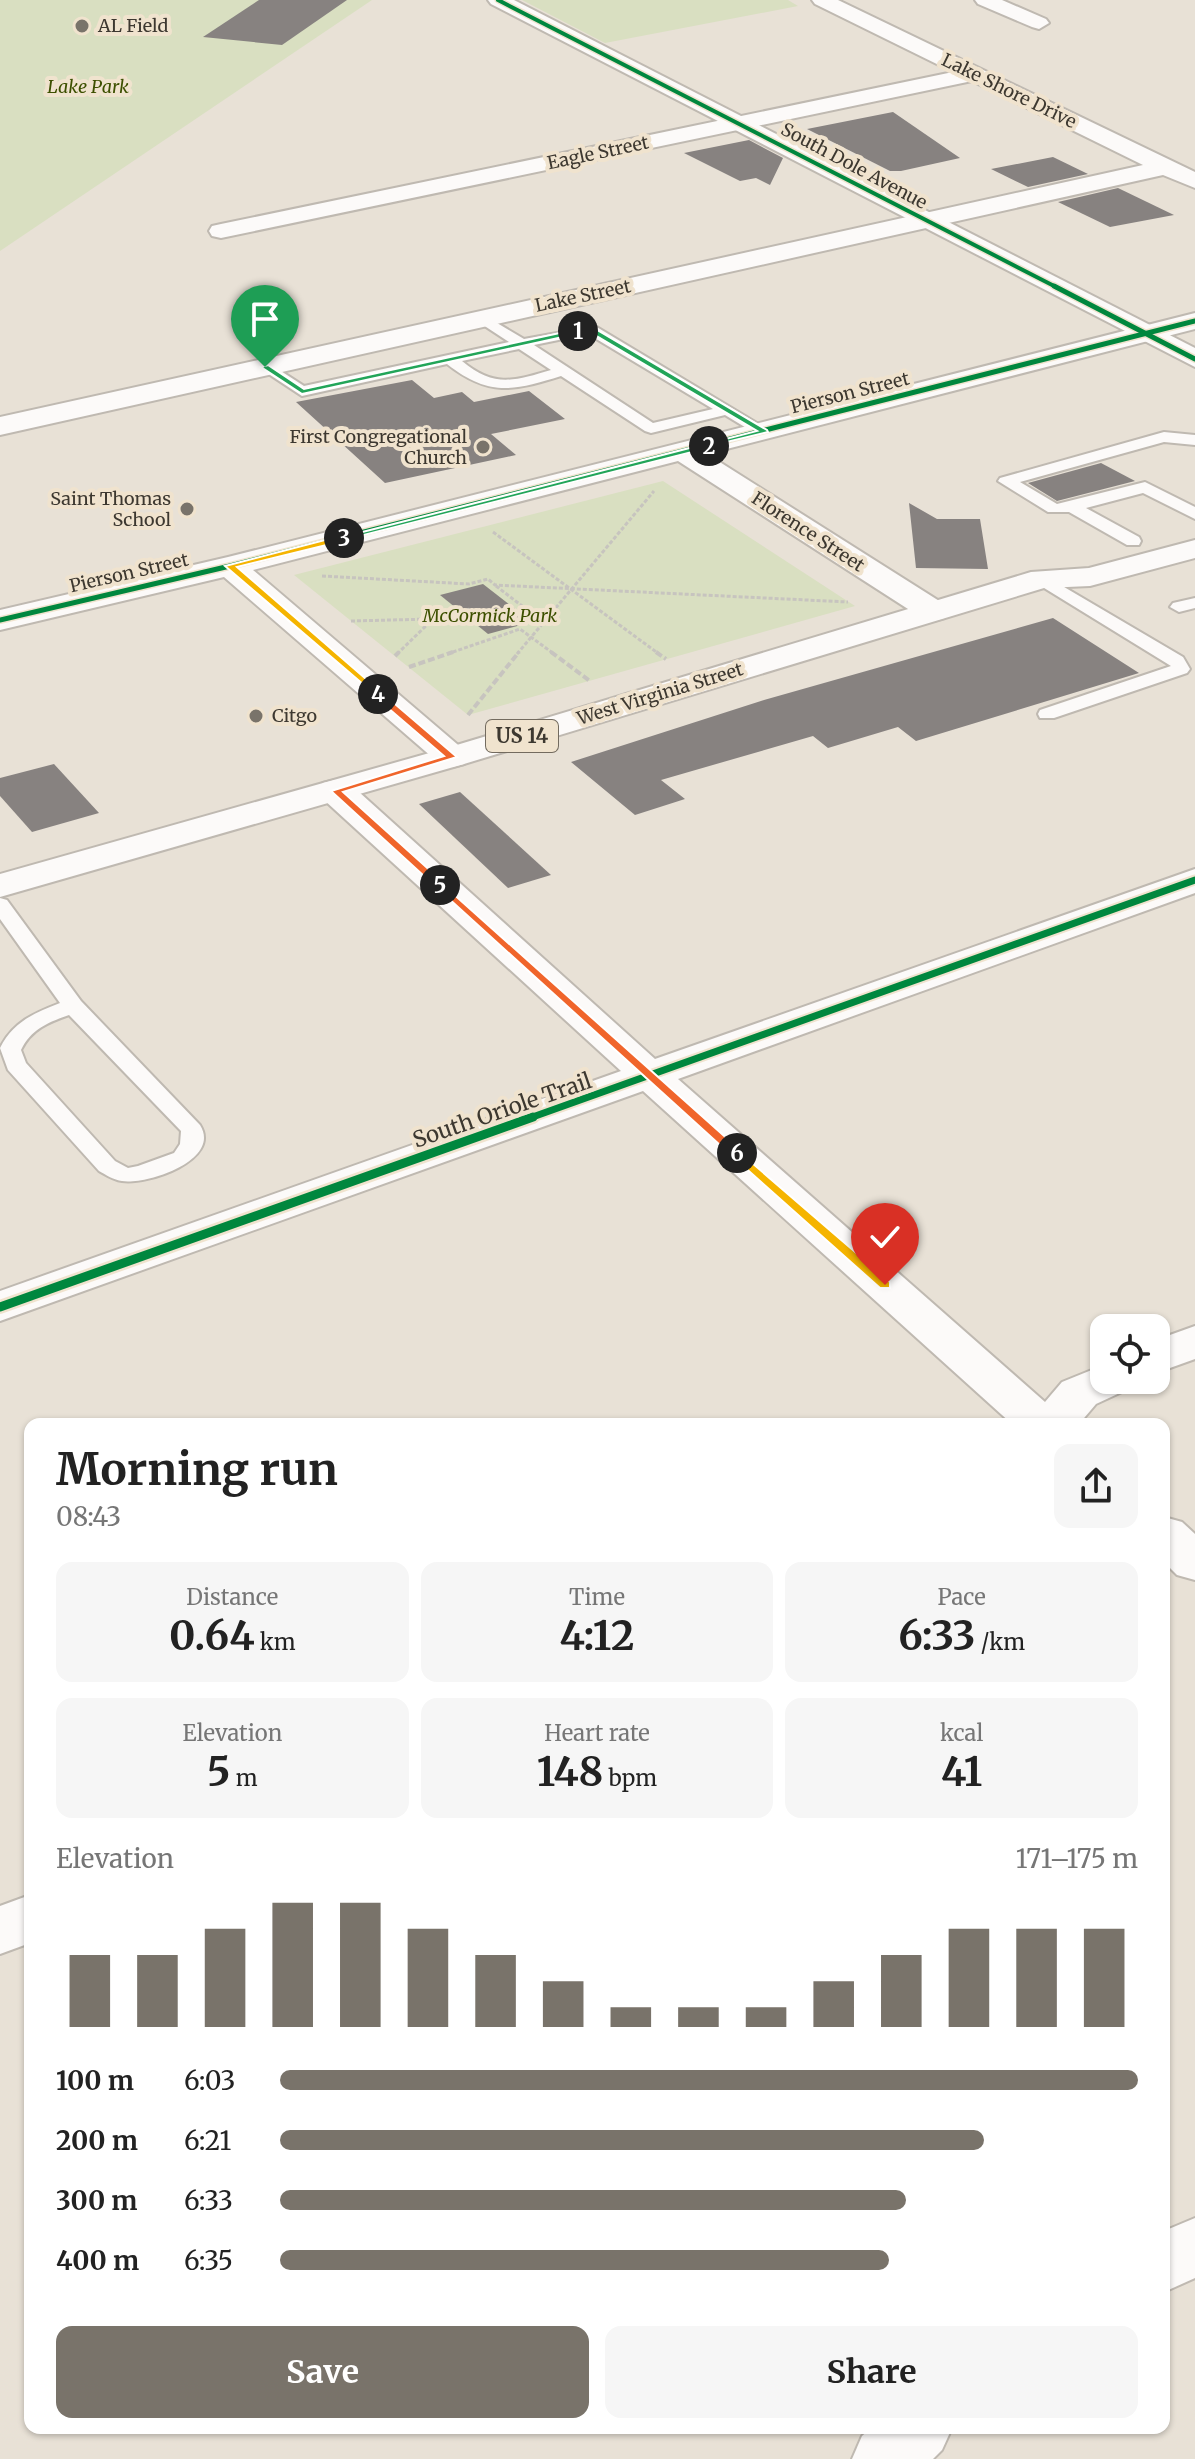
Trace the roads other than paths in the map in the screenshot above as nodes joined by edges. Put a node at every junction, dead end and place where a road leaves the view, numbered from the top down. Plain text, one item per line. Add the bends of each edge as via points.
1 (498, 0) edge
2 (822, 0) edge
3 (985, 0) edge
4 (1039, 23) dead end
5 (974, 74) junction
6 (738, 123) junction
7 (1166, 167) junction
8 (1195, 181) edge
9 (924, 221) junction
10 (221, 231) dead end
11 (482, 318) junction
12 (1195, 321) edge
13 (1147, 334) junction
14 (521, 344) junction
15 (450, 359) junction
16 (1195, 359) edge
17 (265, 367) junction
18 (563, 371) junction
19 (727, 410) junction
20 (0, 426) edge
21 (764, 432) junction
22 (1195, 440) edge
23 (684, 452) junction
24 (1072, 507) junction
25 (1192, 530) edge
26 (1133, 541) junction
27 (230, 566) junction
28 (1042, 579) junction
29 (933, 611) junction
30 (0, 620) edge
31 (1047, 714) dead end
32 (452, 757) junction
33 (336, 791) junction
34 (1195, 880) edge
35 (0, 886) edge
36 (0, 904) edge
37 (73, 1006) junction
38 (650, 1076) junction
39 (0, 1307) edge
40 (1195, 1341) edge
41 (1170, 1352) edge
42 (1090, 1388) edge
43 (1034, 1418) edge
44 (1058, 1418) edge
45 (1170, 1539) edge
46 (1195, 1562) edge
47 (24, 1921) edge
48 (0, 1931) edge
49 (1195, 2246) edge
50 (1170, 2260) edge
51 (912, 2434) edge
52 (886, 2459) edge

1 - 6 street, South Dole Avenue
2 - 5 street, Lake Shore Drive
3 - 4 street
5 - 6 street, Eagle Street
5 - 7 street, Lake Shore Drive
6 - 9 street, South Dole Avenue
6 - 10 street, Eagle Street
7 - 8 street, Lake Shore Drive
7 - 9 street, Lake Street
9 - 11 street, Lake Street
9 - 13 street, South Dole Avenue
11 - 14 lane
11 - 17 street, Lake Street
12 - 13 street, Pierson Street
13 - 16 street, South Dole Avenue
13 - 21 street, Pierson Street
14 - 15 lane
14 - 18 lane
14 - 19 lane via 590,329
15 - 17 lane via 302,391
15 - 18 lane via 493,384
17 - 20 street, Lake Street
18 - 19 lane via 651,428
19 - 21 lane
21 - 23 street, Pierson Street
22 - 24 lane via 1164,437 1006,481 1054,509
23 - 27 street, Pierson Street
23 - 29 street, Florence Street
24 - 25 lane via 1145,487
24 - 26 lane
25 - 26 street, West Virginia Street / US 14
25 - 28 street, West Virginia Street / US 14 via 1090,577
26 - 28 street, West Virginia Street / US 14 via 1070,559
27 - 30 street, Pierson Street
27 - 32 street
28 - 29 street, West Virginia Street / US 14
28 - 31 lane via 1177,661 1181,669
29 - 32 street, West Virginia Street / US 14
32 - 33 street, West Virginia Street / US 14
33 - 35 street, West Virginia Street / US 14
33 - 38 street
34 - 38 street, South Oriole Trail
36 - 37 lane
37 - 37 lane via 26,1024 10,1050 16,1065 107,1166 124,1175 182,1158 192,1144 192,1130
38 - 39 street, South Oriole Trail
38 - 43 street
40 - 41 street
42 - 44 street
45 - 46 street
47 - 48 street
49 - 50 street
51 - 52 street

